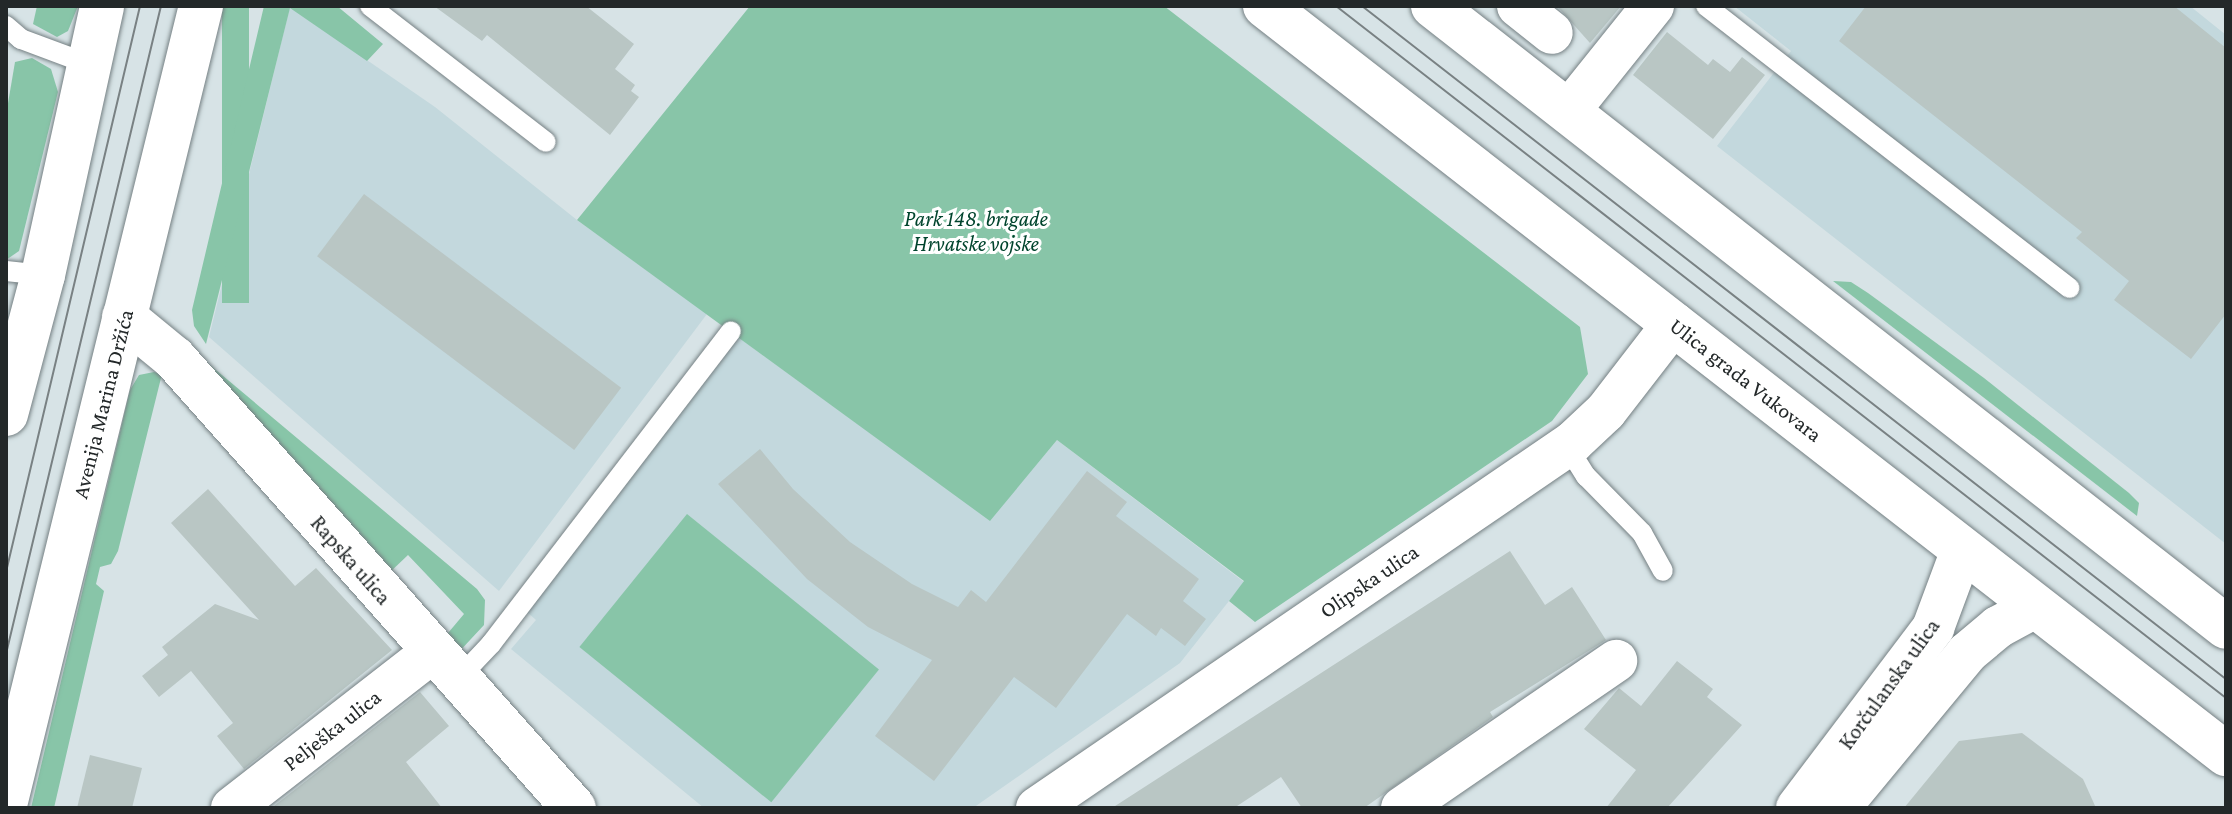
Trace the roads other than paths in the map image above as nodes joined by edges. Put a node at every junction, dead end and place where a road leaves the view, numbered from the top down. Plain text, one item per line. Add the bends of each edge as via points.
1 (102, 6) edge
2 (201, 6) edge
3 (370, 6) edge
4 (1265, 6) edge
5 (1433, 6) edge
6 (1518, 6) edge
7 (1653, 6) edge
8 (1706, 6) edge
9 (6, 26) edge
10 (1552, 33) dead end
11 (88, 64) junction
12 (1568, 112) junction
13 (546, 142) dead end
14 (25, 273) edge
15 (2070, 288) dead end
16 (124, 317) junction
17 (1674, 323) junction
18 (731, 331) dead end
19 (6, 414) edge
20 (1567, 446) junction
21 (1962, 550) junction
22 (1663, 571) dead end
23 (2035, 607) junction
24 (2226, 627) edge
25 (1616, 661) dead end
26 (444, 666) junction
27 (2226, 754) edge
28 (6, 801) edge
29 (232, 808) edge
30 (574, 808) edge
31 (1037, 808) edge
32 (1402, 808) edge
33 (1797, 808) edge
34 (1839, 808) edge

1 - 11 main road
2 - 16 main road, Avenija Marina Držića
3 - 13 lane
4 - 17 main road, Ulica grada Vukovara
5 - 12 main road
6 - 10 street
7 - 12 street
8 - 15 lane
9 - 11 lane via 21,39
11 - 14 main road
12 - 24 main road
14 - 19 main road
16 - 26 main road, Rapska ulica via 174,358
16 - 28 main road, Avenija Marina Držića
17 - 20 street, Olipska ulica via 1606,411
17 - 21 main road, Ulica grada Vukovara
18 - 26 lane via 491,644
20 - 22 lane via 1586,476 1642,533
20 - 31 street, Olipska ulica
21 - 23 main road, Ulica grada Vukovara
21 - 33 street, Korčulanska ulica via 1933,628
23 - 27 main road, Ulica grada Vukovara
23 - 34 street, Korčulanska ulica via 1998,627 1967,653
25 - 32 street
26 - 29 street, Pelješka ulica
26 - 30 main road, Rapska ulica

